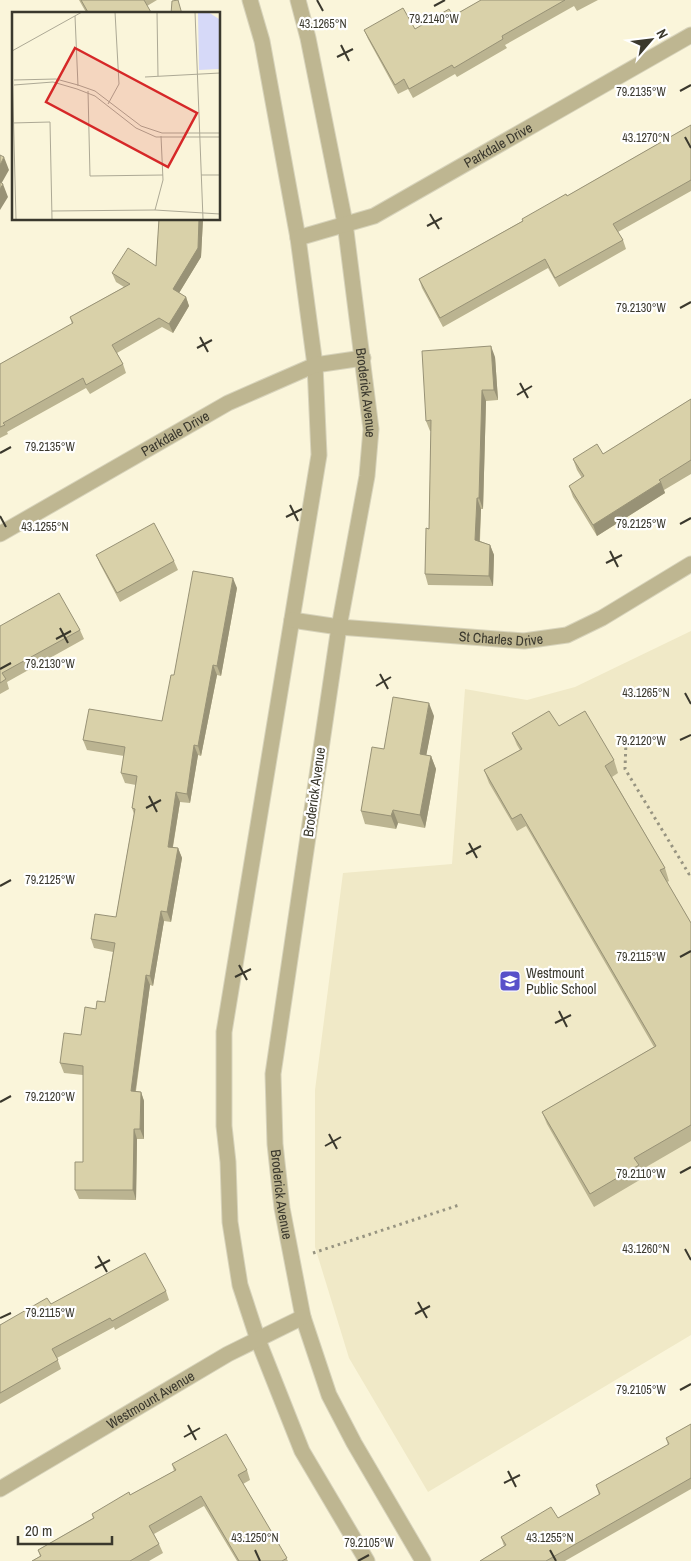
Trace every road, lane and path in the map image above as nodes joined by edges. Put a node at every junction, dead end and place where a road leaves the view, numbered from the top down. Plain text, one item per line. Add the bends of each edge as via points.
1 (250, 0) edge
2 (298, 0) edge
3 (691, 34) edge
4 (345, 224) junction
5 (298, 238) junction
6 (363, 358) junction
7 (315, 366) junction
8 (0, 534) edge
9 (691, 564) edge
10 (292, 620) junction
11 (339, 627) junction
12 (626, 741) dead end
13 (691, 873) edge
14 (460, 1205) dead end
15 (291, 1260) junction
16 (303, 1316) junction
17 (258, 1340) junction
18 (0, 1489) edge
19 (367, 1561) edge
20 (423, 1561) edge

1 - 5 street via 262,41
2 - 4 street, Broderick Avenue
3 - 4 street, Parkdale Drive via 374,216
4 - 5 street, Parkdale Drive
4 - 6 street, Broderick Avenue
5 - 7 street
6 - 7 street, Parkdale Drive
6 - 11 street, Broderick Avenue via 371,429 367,476
7 - 8 street, Parkdale Drive via 228,403
7 - 10 street via 319,455
9 - 11 street, St Charles Drive via 568,635 524,641
10 - 11 street, St Charles Drive
10 - 17 street via 224,1032 224,1126 230,1222 240,1285
11 - 15 street, Broderick Avenue via 273,1074 275,1144
12 - 13 path via 625,769
14 - 15 path
15 - 16 street, Broderick Avenue
16 - 17 street, Westmount Avenue
16 - 20 street, Broderick Avenue via 329,1395
17 - 18 street, Westmount Avenue via 228,1354
17 - 19 street via 302,1451

